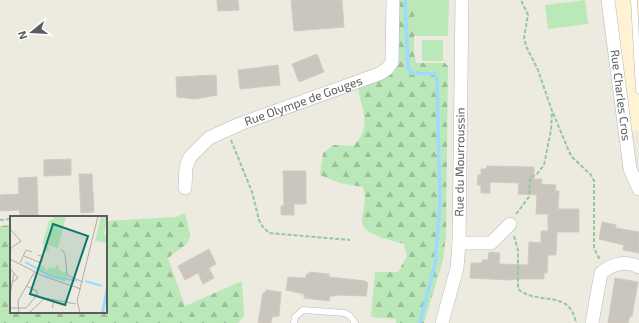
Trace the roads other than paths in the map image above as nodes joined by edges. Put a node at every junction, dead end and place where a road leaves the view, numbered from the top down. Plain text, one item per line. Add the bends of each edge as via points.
1 (393, 0) edge
2 (462, 0) edge
3 (608, 0) edge
4 (634, 0) edge
5 (639, 90) edge
6 (185, 188) dead end
7 (639, 189) edge
8 (510, 224) road end
9 (459, 243) junction
10 (639, 267) edge
11 (294, 323) edge
12 (355, 323) edge
13 (442, 323) edge
14 (592, 323) edge

1 - 6 street, Rue Olympe de Gouges via 392,62 387,69 209,138 190,157 186,167
2 - 9 street, Rue du Mourroussin
3 - 7 street, Rue Charles Cros via 630,169
4 - 5 lane
8 - 9 street via 491,243
9 - 13 street, Rue du Mourroussin via 457,268
10 - 14 street via 622,264 610,266 601,273
11 - 12 lane via 295,317 302,310 345,313

